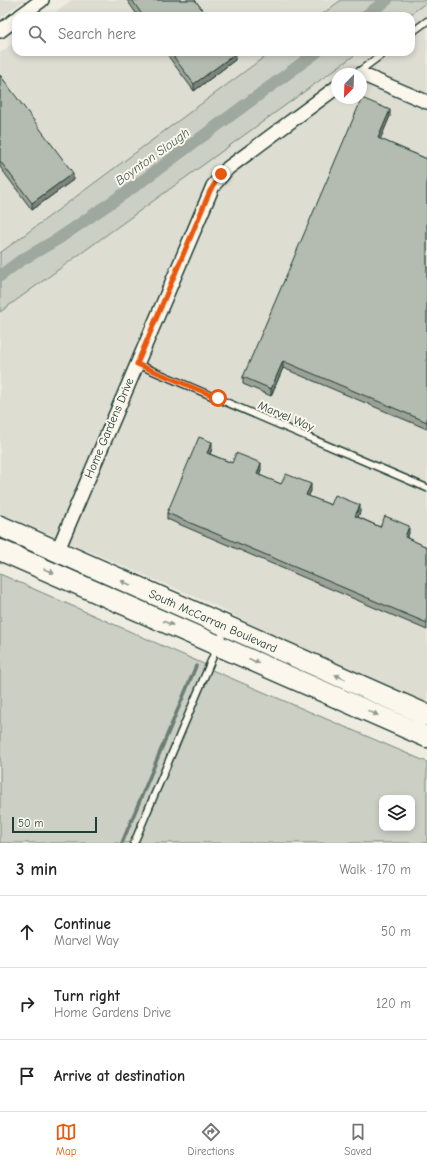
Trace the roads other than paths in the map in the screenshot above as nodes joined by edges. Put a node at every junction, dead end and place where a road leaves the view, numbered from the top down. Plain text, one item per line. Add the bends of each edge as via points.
1 (42, 0) edge
2 (26, 12) edge
3 (427, 21) edge
4 (12, 22) edge
5 (415, 30) edge
6 (0, 31) edge
7 (380, 56) edge
8 (365, 68) edge
9 (367, 78) edge
10 (331, 91) edge
11 (427, 102) edge
12 (137, 364) junction
13 (427, 488) edge
14 (0, 526) edge
15 (0, 540) edge
16 (0, 550) edge
17 (57, 552) junction
18 (227, 625) junction
19 (218, 645) junction
20 (427, 715) edge
21 (427, 737) edge
22 (134, 843) edge

1 - 2 street
3 - 5 lane
4 - 6 street
7 - 8 lane
9 - 11 street
10 - 12 street, Home Gardens Drive via 228,168 216,180
12 - 13 lane, Marvel Way
12 - 17 street, Home Gardens Drive
14 - 17 main road, South McCarran Boulevard
15 - 17 main road via 31,553
16 -> 19 main road, South McCarran Boulevard
18 -> 17 main road, South McCarran Boulevard
18 - 19 lane
20 -> 18 main road, South McCarran Boulevard
19 -> 21 main road, South McCarran Boulevard
19 - 22 lane

